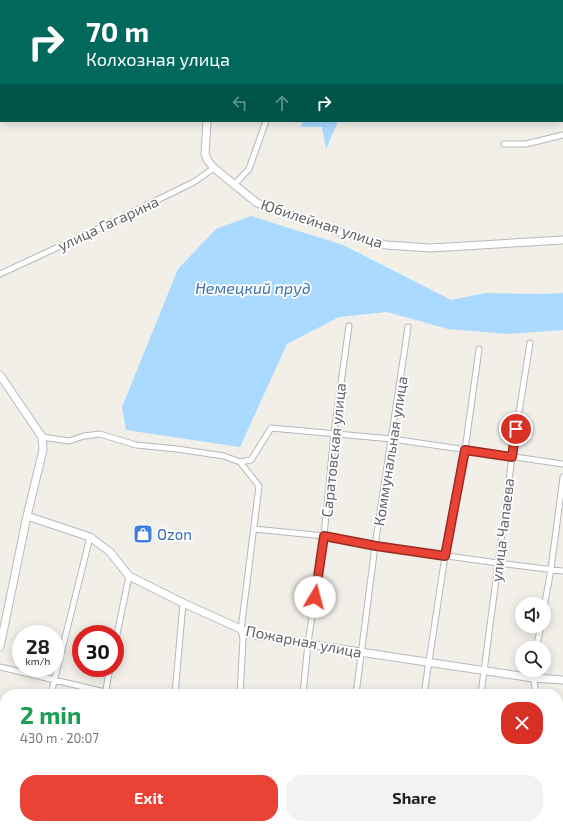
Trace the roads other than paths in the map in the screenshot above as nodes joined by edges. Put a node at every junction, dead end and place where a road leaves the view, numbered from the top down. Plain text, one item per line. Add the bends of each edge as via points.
1 (207, 122) edge
2 (266, 122) edge
3 (563, 135) edge
4 (504, 144) dead end
5 (214, 168) junction
6 (235, 184) junction
7 (563, 240) edge
8 (0, 274) edge
9 (349, 326) dead end
10 (408, 327) dead end
11 (530, 343) dead end
12 (479, 349) dead end
13 (0, 375) edge
14 (334, 433) junction
15 (42, 437) junction
16 (392, 439) junction
17 (465, 450) junction
18 (512, 457) junction
19 (240, 462) junction
20 (563, 464) edge
21 (563, 477) edge
22 (27, 516) junction
23 (254, 529) junction
24 (324, 536) junction
25 (90, 537) junction
26 (376, 546) junction
27 (445, 556) junction
28 (498, 563) junction
29 (551, 570) junction
30 (563, 571) edge
31 (129, 576) junction
32 (546, 597) edge
33 (183, 603) junction
34 (119, 625) edge
35 (241, 630) junction
36 (308, 643) junction
37 (0, 647) edge
38 (360, 652) junction
39 (428, 662) junction
40 (0, 667) edge
41 (484, 670) junction
42 (515, 673) edge
43 (108, 677) edge
44 (534, 677) edge
45 (548, 677) edge
46 (55, 680) junction
47 (563, 680) edge
48 (52, 689) edge
49 (90, 689) edge
50 (106, 689) edge
51 (175, 689) edge
52 (240, 689) edge
53 (303, 689) edge
54 (356, 689) edge
55 (425, 689) edge
56 (482, 689) edge
57 (536, 689) edge

1 - 5 street, Юбилейная улица via 205,154
2 - 6 street via 249,169
3 - 4 street via 526,144
5 - 6 street, Юбилейная улица
5 - 8 street, улица Гагарина via 194,182
6 - 7 street, Юбилейная улица via 257,203 345,234 386,245 430,248
9 - 14 street, Саратовская улица
10 - 16 street, Коммунальная улица
11 - 18 street, улица Чапаева
12 - 17 street
13 - 15 street
14 - 16 street
14 - 19 street via 271,428 251,460
14 - 24 street, Саратовская улица
15 - 19 street via 69,441 100,434 136,445 224,456
15 - 22 street via 43,450
16 - 17 street
16 - 26 street, Коммунальная улица
17 - 18 street
17 - 27 street
18 - 20 street
18 - 28 street, улица Чапаева
19 - 23 street via 259,486
21 - 29 street
22 - 25 street, Пожарная улица
22 - 37 street
23 - 24 street
23 - 35 street
24 - 26 street
24 - 36 street, Саратовская улица
25 - 31 street, Пожарная улица via 110,552
25 - 46 street
26 - 27 street
26 - 38 street, Коммунальная улица
27 - 28 street
27 - 39 street
28 - 29 street
28 - 41 street, улица Чапаева
29 - 30 street
29 - 32 street
31 - 33 street, Пожарная улица
31 - 34 street
33 - 35 street, Пожарная улица
33 - 51 street
35 - 36 street, Пожарная улица via 254,635
35 - 52 street via 243,639
36 - 38 street, Пожарная улица
36 - 53 street, Саратовская улица
38 - 39 street, Пожарная улица
38 - 54 street, Коммунальная улица
39 - 41 street, Пожарная улица
39 - 55 street
40 - 46 street
41 - 42 street, Пожарная улица
41 - 56 street, улица Чапаева
43 - 50 street
44 - 57 street
45 - 47 street, Пожарная улица
46 - 48 street
46 - 49 street

